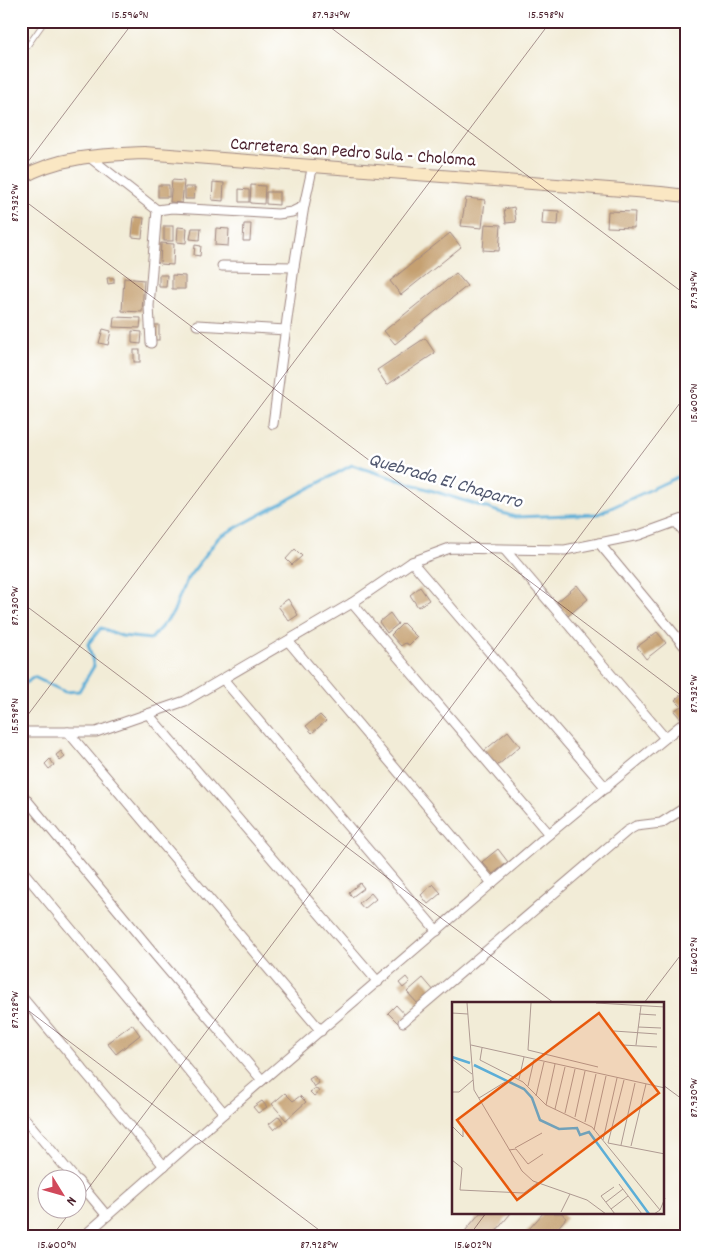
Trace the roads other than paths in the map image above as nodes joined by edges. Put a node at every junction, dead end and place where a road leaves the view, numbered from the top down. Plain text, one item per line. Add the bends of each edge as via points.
1 (45, 21) edge
2 (21, 55) edge
3 (88, 156) junction
4 (313, 165) junction
5 (21, 178) edge
6 (686, 196) edge
7 (304, 206) junction
8 (157, 210) junction
9 (222, 266) dead end
10 (294, 267) junction
11 (197, 325) dead end
12 (286, 330) junction
13 (151, 344) dead end
14 (273, 424) dead end
15 (686, 518) edge
16 (676, 522) junction
17 (686, 534) edge
18 (599, 543) junction
19 (505, 550) junction
20 (412, 562) junction
21 (352, 603) junction
22 (288, 641) junction
23 (686, 648) edge
24 (223, 679) junction
25 (148, 714) junction
26 (686, 721) edge
27 (21, 732) edge
28 (68, 732) junction
29 (665, 738) junction
30 (606, 788) junction
31 (21, 793) edge
32 (686, 807) edge
33 (549, 834) junction
34 (21, 869) edge
35 (492, 884) junction
36 (437, 931) junction
37 (378, 982) junction
38 (21, 996) edge
39 (404, 1022) dead end
40 (320, 1031) junction
41 (262, 1080) junction
42 (224, 1113) junction
43 (21, 1114) edge
44 (164, 1166) junction
45 (69, 1170) edge
46 (88, 1193) edge
47 (107, 1216) junction
48 (84, 1236) edge

1 - 2 lane
3 - 4 main road, Carretera San Pedro Sula - Choloma via 144,153
3 - 5 main road, Carretera San Pedro Sula - Choloma via 37,169
3 - 8 street
4 - 6 main road, Carretera San Pedro Sula - Choloma
4 - 7 street
7 - 8 street via 278,214
7 - 10 street
8 - 13 street via 149,306
9 - 10 street
10 - 12 street
11 - 12 street
12 - 14 street
15 - 16 street
16 - 17 street
16 - 18 street via 639,535
18 - 19 street via 565,550
18 - 23 street
19 - 20 street via 450,548
19 - 29 street
20 - 21 street
20 - 30 street
21 - 22 street
21 - 33 street
22 - 24 street
22 - 35 street
24 - 25 street via 185,701
24 - 36 street
25 - 28 street via 96,732
25 - 37 street
26 - 29 street
27 - 28 street
28 - 40 street
29 - 30 street
30 - 33 street
31 - 41 street
32 - 39 street via 661,823 636,826 627,831
33 - 35 street
34 - 42 street
35 - 36 street
36 - 37 street
37 - 40 street
38 - 44 street
40 - 41 street
41 - 42 street
42 - 44 street
43 - 45 street
44 - 47 street
46 - 47 street
47 - 48 street

